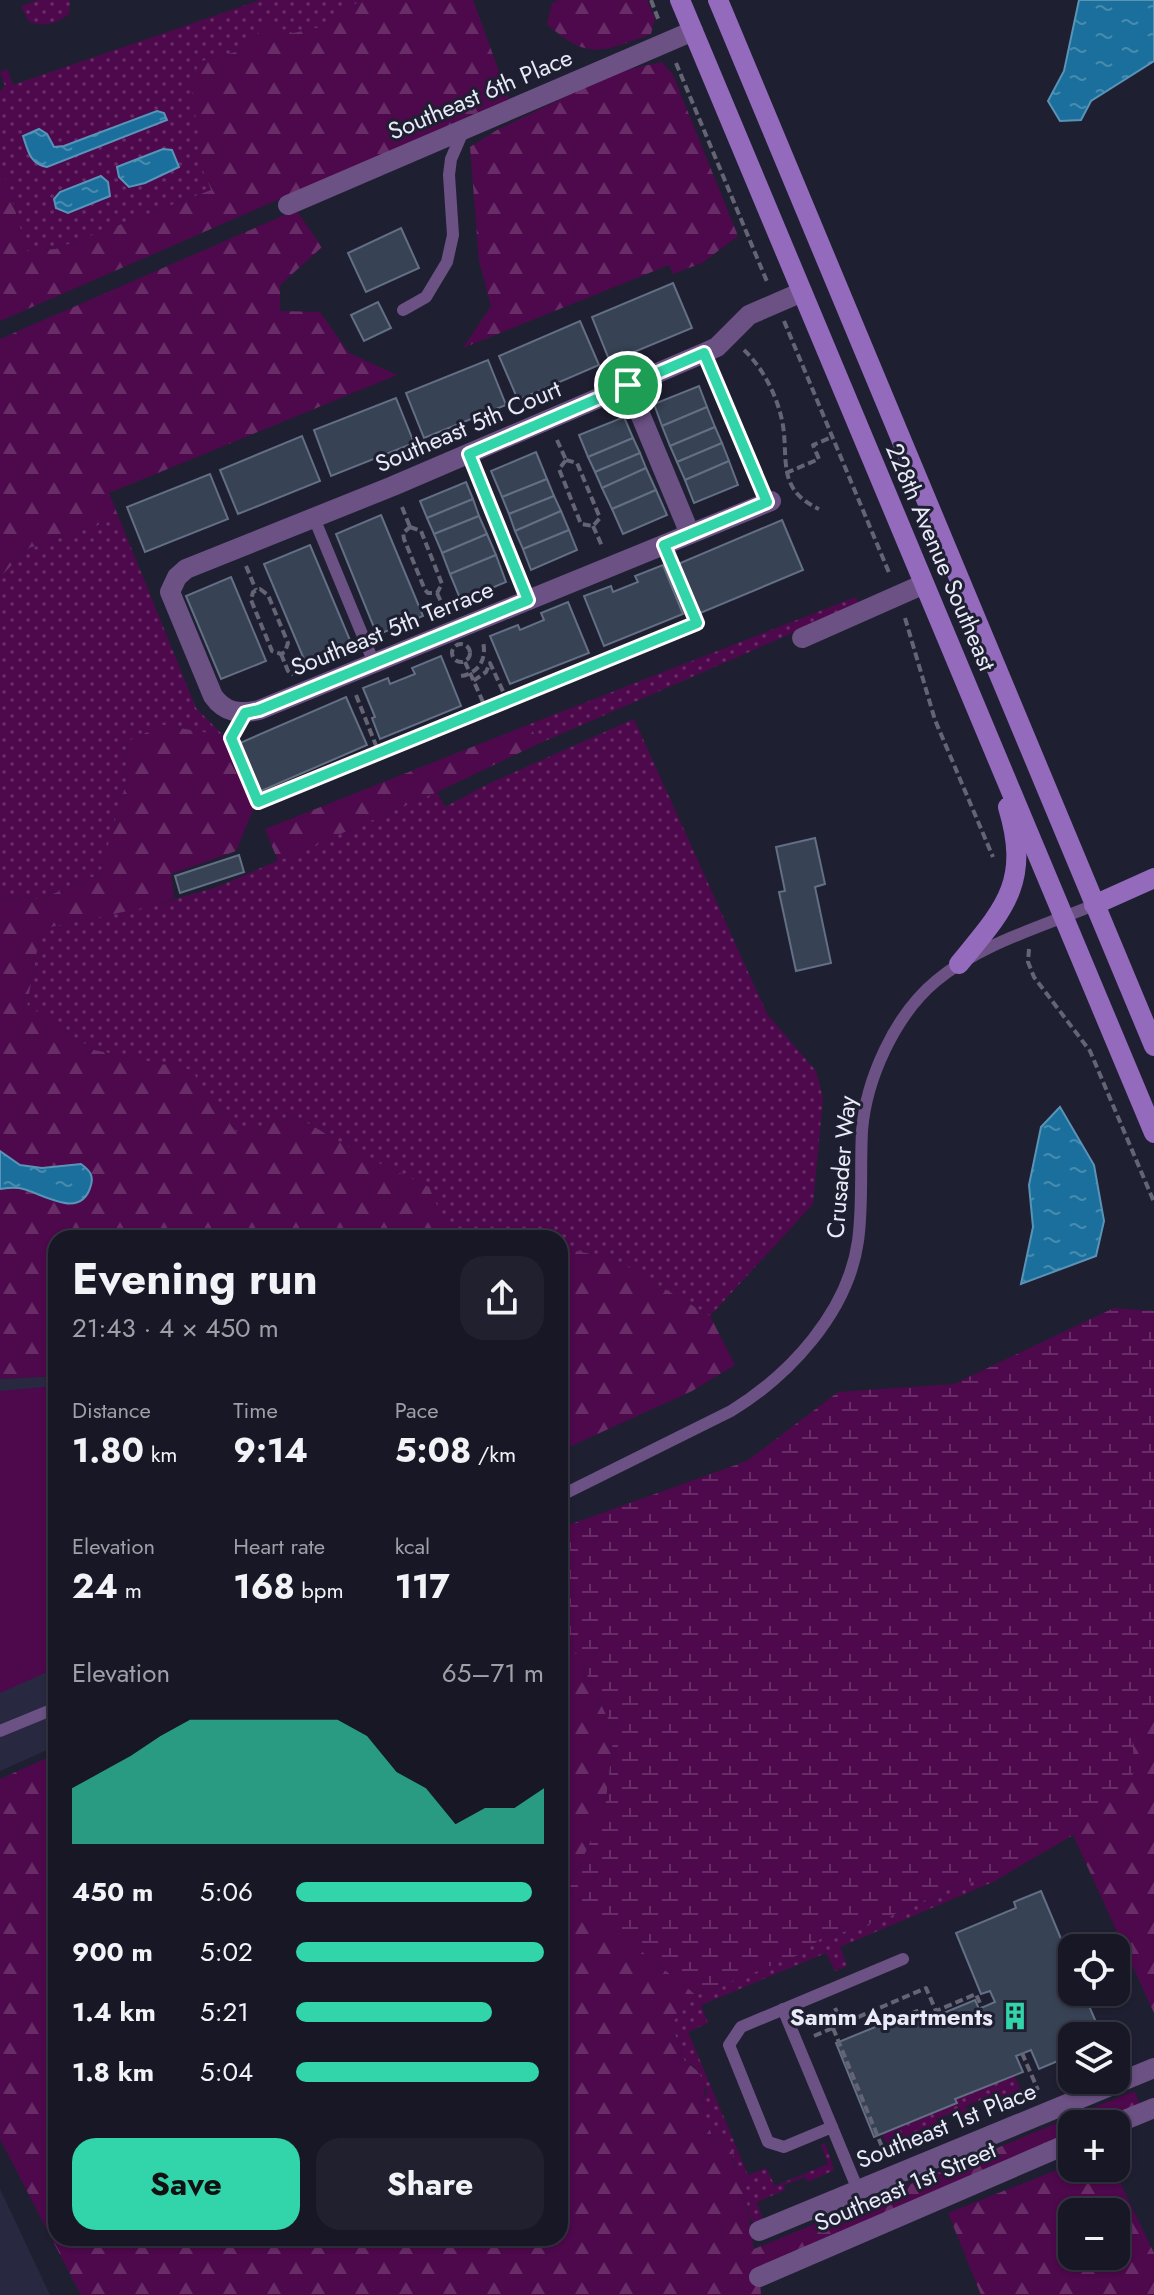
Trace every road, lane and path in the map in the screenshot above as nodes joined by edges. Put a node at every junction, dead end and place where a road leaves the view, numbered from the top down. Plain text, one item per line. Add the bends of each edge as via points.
1 (680, 0) edge
2 (718, 0) edge
3 (693, 31) junction
4 (464, 129) junction
5 (288, 205) dead end
6 (802, 292) junction
7 (403, 310) dead end
8 (730, 335) junction
9 (704, 353) junction
10 (628, 385) junction
11 (832, 437) dead end
12 (469, 454) junction
13 (559, 469) joint
14 (786, 473) junction
15 (769, 501) joint
16 (819, 509) dead end
17 (314, 518) junction
18 (421, 531) joint
19 (690, 534) junction
20 (664, 545) junction
21 (924, 584) junction
22 (268, 595) joint
23 (528, 600) junction
24 (473, 622) junction
25 (802, 638) dead end
26 (465, 662) dead end
27 (374, 663) junction
28 (347, 674) junction
29 (470, 674) junction
30 (461, 676) dead end
31 (473, 681) junction
32 (507, 700) junction
33 (486, 709) junction
34 (245, 713) junction
35 (986, 731) junction
36 (379, 753) junction
37 (1154, 878) edge
38 (1094, 905) junction
39 (1064, 918) junction
40 (959, 964) junction
41 (1154, 1046) edge
42 (1154, 1133) edge
43 (568, 1492) edge
44 (48, 1711) edge
45 (0, 1731) edge
46 (903, 1959) dead end
47 (833, 2002) dead end
48 (982, 2008) dead end
49 (783, 2009) junction
50 (842, 2024) junction
51 (833, 2028) junction
52 (797, 2043) junction
53 (1022, 2053) dead end
54 (1154, 2068) edge
55 (1038, 2090) dead end
56 (1154, 2108) edge
57 (1130, 2118) edge
58 (832, 2127) junction
59 (1058, 2148) edge
60 (885, 2154) dead end
61 (858, 2190) junction
62 (759, 2231) dead end
63 (759, 2277) dead end

1 - 3 main road, 228th Avenue Southeast
2 - 38 main road, 228th Avenue Southeast
3 - 4 street, Southeast 6th Place
3 - 6 main road, 228th Avenue Southeast
4 - 5 street, Southeast 6th Place
4 - 7 lane via 451,159 453,235 447,262 426,297
6 - 8 street, Southeast 5th Court via 749,315
6 - 21 main road, 228th Avenue Southeast
8 - 9 street, Southeast 5th Court
8 - 14 path via 751,356 774,396 785,435
9 - 10 street, Southeast 5th Court
9 - 15 path
10 - 12 street, Southeast 5th Court
10 - 19 street
11 - 14 path via 813,445 819,459
12 - 17 street, Southeast 5th Court
12 - 23 lane
13 - 13 path via 566,460 577,463 600,518 593,526 581,524
14 - 16 path via 798,496
15 - 19 street, Southeast 5th Terrace
17 - 27 lane
17 - 34 street, Southeast 5th Court via 186,569 172,585 172,601 213,696 224,709
18 - 18 path via 410,527 404,539 425,590 433,594 442,584
19 - 20 street, Southeast 5th Terrace
20 - 23 street, Southeast 5th Terrace
20 - 32 path via 697,623
21 - 25 street
21 - 35 main road, 228th Avenue Southeast
22 - 22 path via 256,590 251,600 272,651 281,654 288,643
23 - 24 street, Southeast 5th Terrace
24 - 27 street, Southeast 5th Terrace
24 - 29 path via 485,653
26 - 29 path
27 - 28 street, Southeast 5th Terrace
28 - 34 street, Southeast 5th Terrace
28 - 36 path
29 - 30 path
29 - 31 path
31 - 32 path via 490,663
31 - 33 path
32 - 33 path
33 - 36 path
34 - 36 path via 231,738 258,802
35 - 39 main road, 228th Avenue Southeast
35 - 40 main road via 1010,813 1017,863 1010,896
37 - 38 main road
38 - 39 lane, Crusader Way
38 - 41 main road, 228th Avenue Southeast
39 - 40 lane, Crusader Way
39 - 42 main road, 228th Avenue Southeast
40 - 43 lane, Crusader Way via 933,983 899,1025 870,1087 862,1128 858,1241 835,1307 811,1342 755,1397
44 - 45 lane
46 - 49 lane
47 - 50 path
48 - 50 path via 976,1994 936,2011 926,1988
49 - 52 lane
49 - 58 lane via 741,2027 729,2045 768,2142 784,2147
50 - 51 path
51 - 52 path
51 - 60 path
52 - 58 lane
53 - 55 path
54 - 61 street, Southeast 1st Place
56 - 57 street
58 - 61 lane
59 - 63 street, Southeast 1st Street
61 - 62 street, Southeast 1st Place

